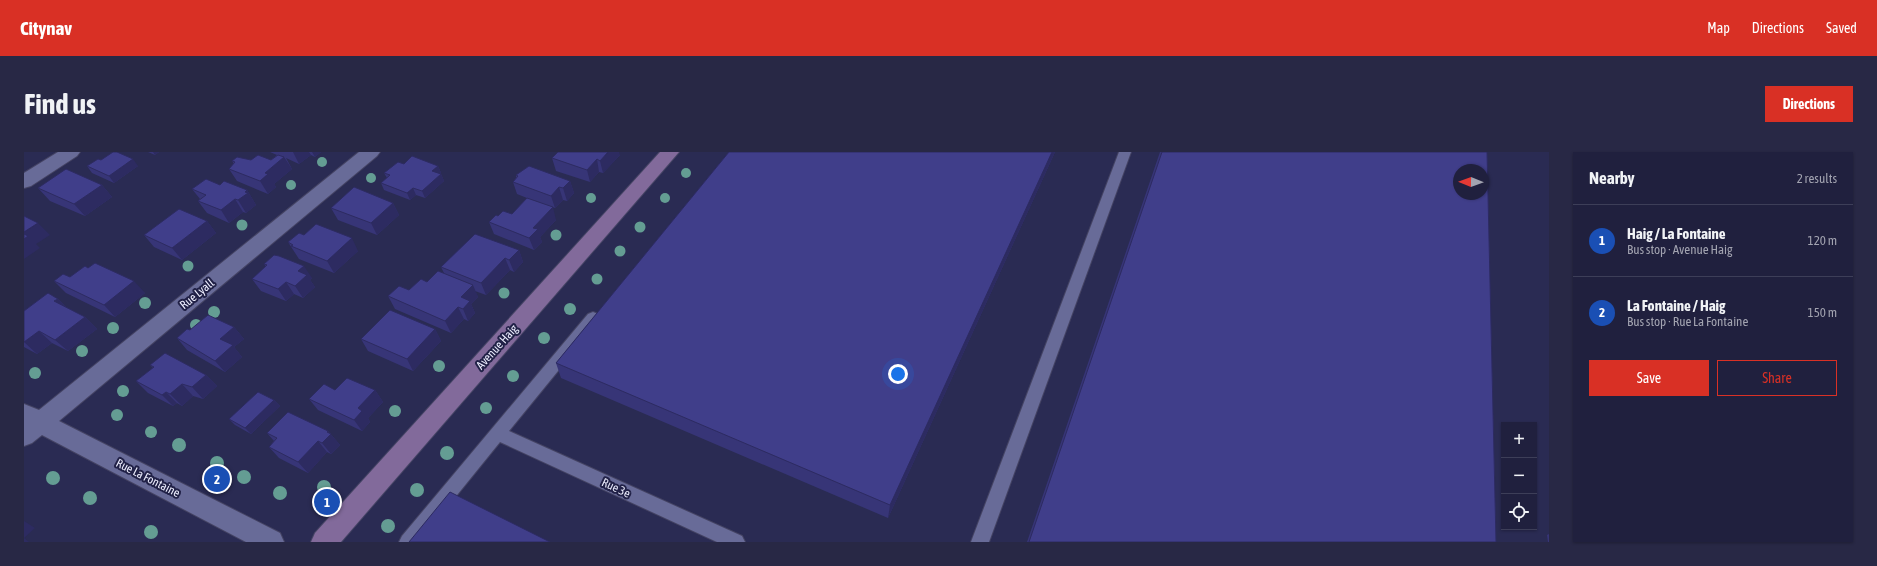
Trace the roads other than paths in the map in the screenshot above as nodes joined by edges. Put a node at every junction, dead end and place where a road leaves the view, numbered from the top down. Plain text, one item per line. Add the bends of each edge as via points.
1 (71, 152) edge
2 (371, 152) edge
3 (670, 152) edge
4 (1125, 152) edge
5 (24, 182) edge
6 (603, 305) edge
7 (29, 424) edge
8 (498, 434) junction
9 (271, 542) edge
10 (324, 542) edge
11 (408, 542) edge
12 (736, 542) edge
13 (980, 542) edge

1 - 5 street
2 - 7 street, Rue Lyall
3 - 10 street, Avenue Haig
4 - 13 lane
6 - 8 lane
7 - 9 street, Rue La Fontaine
8 - 11 lane
8 - 12 lane, Rue 3e

